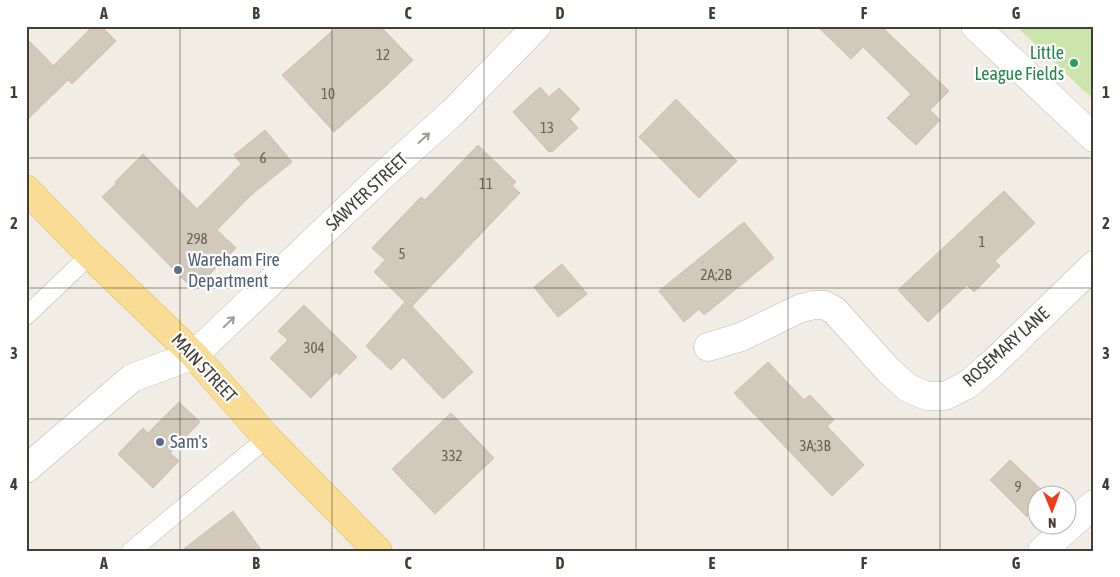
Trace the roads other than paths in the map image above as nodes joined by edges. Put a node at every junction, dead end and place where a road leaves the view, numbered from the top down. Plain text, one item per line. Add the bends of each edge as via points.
1 (537, 26) edge
2 (975, 26) edge
3 (1094, 138) edge
4 (26, 189) edge
5 (90, 255) junction
6 (1094, 265) edge
7 (26, 316) edge
8 (708, 347) dead end
9 (194, 355) junction
10 (266, 438) junction
11 (26, 469) edge
12 (1094, 504) edge
13 (131, 551) edge
14 (378, 551) edge
15 (1042, 551) edge

9 -> 1 street, SAWYER STREET via 453,112
2 - 3 street
4 - 5 main road, MAIN STREET
5 - 7 lane
5 - 9 main road, MAIN STREET
6 - 8 street, ROSEMARY LANE via 994,362 967,385 945,396 927,396 908,388 835,311 825,306 801,308 741,338
9 - 10 main road, MAIN STREET
9 - 11 street via 132,378
10 - 13 lane
10 - 14 main road, MAIN STREET
12 - 15 street

